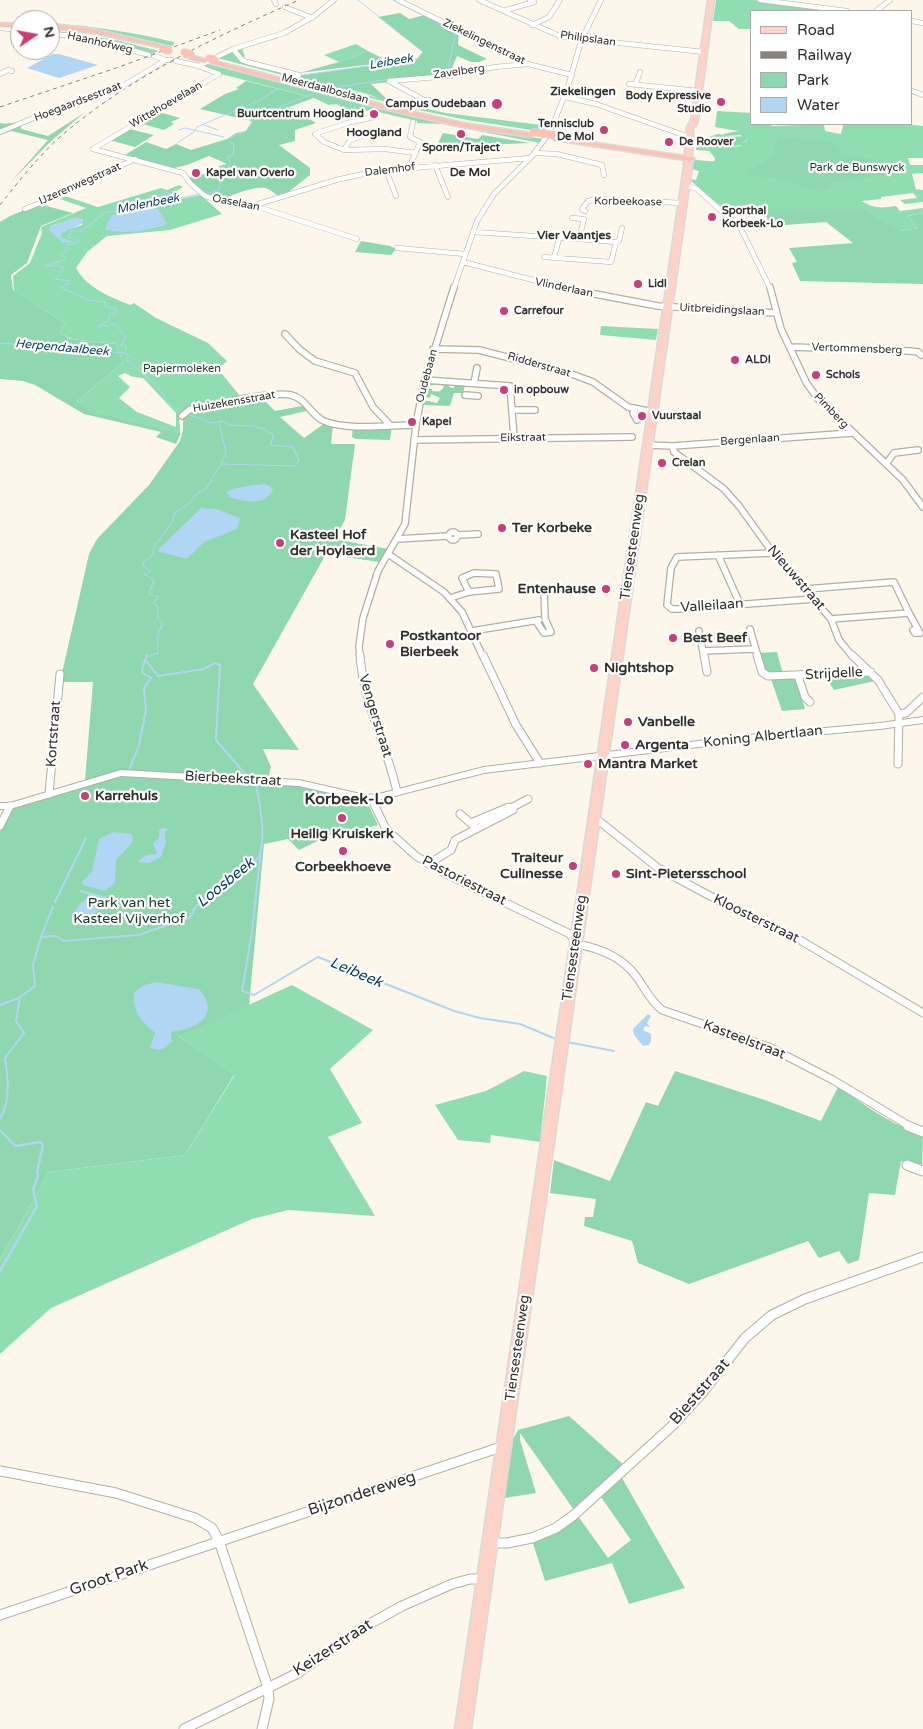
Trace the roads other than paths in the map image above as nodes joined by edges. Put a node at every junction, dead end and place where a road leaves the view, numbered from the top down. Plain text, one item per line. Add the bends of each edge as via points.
1 (334, 0) edge
2 (398, 0) edge
3 (479, 0) edge
4 (530, 0) edge
5 (560, 0) edge
6 (601, 0) edge
7 (711, 0) edge
8 (760, 0) edge
9 (890, 0) edge
10 (285, 7) dead end
11 (839, 10) edge
12 (877, 10) edge
13 (503, 11) junction
14 (312, 18) junction
15 (532, 25) junction
16 (60, 29) edge
17 (60, 34) edge
18 (581, 41) junction
19 (233, 49) junction
20 (704, 52) junction
21 (168, 60) joint
22 (176, 61) dead end
23 (528, 64) junction
24 (197, 66) junction
25 (1, 68) edge
26 (640, 72) dead end
27 (0, 74) edge
28 (299, 75) dead end
29 (572, 75) junction
30 (629, 84) dead end
31 (635, 85) junction
32 (114, 91) junction
33 (698, 91) junction
34 (565, 97) junction
35 (440, 101) dead end
36 (96, 102) dead end
37 (374, 117) dead end
38 (695, 120) junction
39 (413, 122) dead end
40 (0, 132) edge
41 (371, 133) dead end
42 (689, 137) junction
43 (93, 148) joint
44 (344, 150) junction
45 (402, 152) junction
46 (416, 153) junction
47 (534, 153) junction
48 (665, 154) junction
49 (386, 155) dead end
50 (530, 158) junction
51 (689, 158) junction
52 (135, 159) junction
53 (435, 165) junction
54 (415, 167) junction
55 (386, 170) junction
56 (604, 175) dead end
57 (685, 185) junction
58 (396, 196) dead end
59 (448, 197) dead end
60 (683, 203) junction
61 (255, 206) junction
62 (24, 208) dead end
63 (585, 211) dead end
64 (572, 218) dead end
65 (622, 228) dead end
66 (473, 232) junction
67 (358, 239) dead end
68 (559, 239) junction
69 (579, 239) junction
70 (616, 242) junction
71 (397, 248) dead end
72 (466, 254) junction
73 (544, 257) dead end
74 (554, 258) junction
75 (463, 262) junction
76 (669, 298) junction
77 (648, 305) junction
78 (667, 307) junction
79 (776, 313) junction
80 (285, 334) dead end
81 (791, 347) junction
82 (433, 349) junction
83 (922, 356) dead end
84 (477, 368) dead end
85 (425, 380) junction
86 (475, 383) junction
87 (465, 395) dead end
88 (512, 410) junction
89 (535, 410) dead end
90 (635, 410) junction
91 (653, 412) junction
92 (182, 416) dead end
93 (637, 420) dead end
94 (390, 425) junction
95 (416, 425) junction
96 (852, 433) junction
97 (632, 437) dead end
98 (514, 438) junction
99 (414, 440) junction
100 (648, 445) junction
101 (673, 446) junction
102 (918, 450) dead end
103 (886, 464) junction
104 (923, 507) edge
105 (478, 534) dead end
106 (398, 539) junction
107 (773, 552) junction
108 (388, 554) junction
109 (718, 556) junction
110 (586, 588) dead end
111 (806, 589) junction
112 (469, 592) junction
113 (450, 598) junction
114 (814, 598) junction
115 (740, 604) junction
116 (909, 613) junction
117 (545, 619) junction
118 (831, 619) junction
119 (536, 621) junction
120 (750, 628) dead end
121 (699, 630) dead end
122 (918, 630) dead end
123 (472, 632) junction
124 (754, 649) junction
125 (703, 651) junction
126 (707, 672) dead end
127 (871, 672) junction
128 (60, 674) dead end
129 (798, 676) junction
130 (923, 697) edge
131 (810, 702) dead end
132 (900, 714) junction
133 (923, 720) edge
134 (899, 724) junction
135 (603, 755) junction
136 (540, 763) junction
137 (898, 764) dead end
138 (397, 792) junction
139 (49, 794) junction
140 (371, 798) junction
141 (528, 800) dead end
142 (0, 806) edge
143 (10, 806) junction
144 (511, 808) junction
145 (460, 814) dead end
146 (594, 817) junction
147 (471, 823) junction
148 (0, 826) edge
149 (478, 828) junction
150 (428, 864) junction
151 (576, 944) junction
152 (923, 1013) edge
153 (923, 1132) edge
154 (907, 1165) dead end
155 (923, 1170) edge
156 (923, 1257) edge
157 (504, 1446) junction
158 (0, 1471) edge
159 (219, 1541) junction
160 (490, 1543) junction
161 (485, 1579) junction
162 (0, 1615) edge
163 (268, 1688) junction
164 (184, 1729) edge
165 (262, 1729) edge
166 (463, 1729) edge

1 - 14 street
2 - 23 street, Ziekelingenstraat
3 - 13 street, Philipslaan
4 - 13 street via 534,2
5 - 15 street via 548,19
6 - 18 street, Oudebaan
7 - 20 main road, Tiensesteenweg
8 - 11 street
9 - 12 street
10 - 14 street
13 - 15 street, Philipslaan
14 - 19 street via 284,33
15 - 18 street, Philipslaan via 562,38
16 - 48 highway, Meerdaalboslaan, bridge via 168,49 408,113
17 - 21 street, Haanhofweg
18 - 20 street, Philipslaan
18 - 29 street, Oudebaan
19 - 24 street
19 - 28 street via 247,62
20 - 33 main road, Tiensesteenweg
21 - 32 street, Hoegaardsestraat
22 - 24 street
23 - 29 street, Ziekelingenstraat
23 - 35 street, Zavelberg via 389,81 424,100
24 - 43 street, Wittehoevelaan via 219,74
25 - 27 street via 10,70
26 - 31 street
29 - 34 street, Oudebaan
30 - 31 street
31 - 33 street
32 - 36 street
32 - 40 street, Hoegaardsestraat via 50,111
33 - 38 main road, Tiensesteenweg
34 - 42 street via 596,104
34 - 47 street, Oudebaan via 550,132
37 - 44 street via 315,134
38 - 42 main road, Tiensesteenweg
38 - 51 main road, Tiensesteenweg
39 - 46 street via 409,134 420,142
41 - 44 street via 349,140
42 - 51 main road, Tiensesteenweg
43 - 52 street, Oaselaan
44 - 45 street
45 - 46 street
45 - 49 street
46 - 54 street via 412,161
47 - 50 street, Oudebaan
47 - 56 street via 557,154 602,165
48 - 51 highway
48 - 51 highway via 681,153
50 - 53 street, Dalemhof
50 - 66 street, Oudebaan via 494,194
51 - 57 main road, Tiensesteenweg
52 - 61 street, Oaselaan via 183,173 205,196
52 - 62 street, IJzerenwegstraat
53 - 54 street, Dalemhof
53 - 59 street
54 - 55 street, Dalemhof
55 - 58 street
55 - 61 street, Dalemhof via 346,178
57 - 60 main road, Tiensesteenweg
57 - 79 street, Pimberg via 696,189 741,229 770,288
60 - 63 street, Korbeekoase via 597,199 588,201 582,208
60 - 76 main road, Tiensesteenweg
61 - 67 street, Oaselaan
64 - 69 street via 584,220
65 - 70 street
66 - 68 street
66 - 72 street, Oudebaan
68 - 69 street
68 - 74 street
69 - 70 street
70 - 74 street via 611,262
71 - 72 street
72 - 75 street, Oudebaan
73 - 74 street
75 - 77 street, Vlinderlaan via 551,286
75 - 82 street, Oudebaan
76 - 77 street
76 - 78 main road, Tiensesteenweg
77 - 78 street, Vlinderlaan
78 - 79 street, Uitbreidingslaan
78 - 91 main road, Tiensesteenweg
79 - 81 street, Pimberg
80 - 94 street via 315,361 355,373 373,406
81 - 83 street, Vertommensberg via 910,350
81 - 96 street, Pimberg via 806,382 817,398
82 - 85 street, Oudebaan
82 - 90 street, Ridderstraat via 479,350 569,373 593,382
84 - 86 street
85 - 86 street
85 - 95 street, Oudebaan
86 - 87 street via 476,396
86 - 88 street via 510,386
88 - 89 street
88 - 98 street
90 - 91 street, Ridderstraat
90 - 93 street via 633,413
91 - 100 main road, Tiensesteenweg
92 - 94 street, Huizekensstraat via 199,407 289,395 306,402 326,422
94 - 95 street
95 - 99 street, Oudebaan
96 - 101 street, Bergenlaan
96 - 103 street, Pimberg
97 - 98 street, Eikstraat
98 - 99 street, Eikstraat
99 - 106 street, Oudebaan via 406,520
100 - 101 street, Bergenlaan
100 - 135 main road, Tiensesteenweg
101 - 107 street, Nieuwstraat via 674,452 724,489
102 - 103 street via 891,455
103 - 104 street, Pimberg via 910,487
105 - 106 street via 451,533 448,536
106 - 108 street, Oudebaan
107 - 109 street, Valleilaan
107 - 111 street, Nieuwstraat
108 - 113 street
108 - 138 street, Vengerstraat via 378,571 367,605 359,652 361,676
109 - 115 street
109 - 115 street, Valleilaan via 677,557 667,605 680,609
110 - 117 street via 544,590
111 - 114 street, Nieuwstraat
111 - 116 street via 894,582
112 - 112 street via 499,589 496,574 466,574 462,578
112 - 113 street
113 - 123 street
114 - 115 street, Valleilaan
114 - 118 street, Nieuwstraat
116 - 118 street
116 - 122 street via 920,633 913,630
117 - 119 street
117 - 119 street via 551,632 542,631
118 - 127 street, Nieuwstraat via 845,649
119 - 123 street
120 - 124 street, Strijdelle
121 - 125 street
123 - 136 street via 516,725
124 - 125 street
124 - 129 street, Strijdelle via 762,672 768,676
125 - 126 street
127 - 129 street, Strijdelle
127 - 132 street, Nieuwstraat
128 - 139 street, Kortstraat
129 - 131 street, Strijdelle
130 - 132 street via 906,713
132 - 134 street
133 - 134 street, Koning Albertlaan
134 - 135 street, Koning Albertlaan
134 - 137 street
135 - 136 street, Bierbeekstraat
135 - 146 main road, Tiensesteenweg
136 - 138 street, Bierbeekstraat via 484,770
138 - 140 street, Bierbeekstraat
139 - 140 street, Bierbeekstraat via 112,774 128,773 310,784
139 - 143 street, Bierbeekstraat
140 - 150 street, Pastoriestraat via 386,829
141 - 144 street
142 - 143 street, Bierbeekstraat
143 - 148 street
144 - 147 street
144 - 149 street via 513,810
145 - 147 street
146 - 151 main road, Tiensesteenweg
146 - 152 street, Kloosterstraat via 658,868 800,940
147 - 149 street
149 - 150 street via 455,840 452,850
150 - 151 street, Pastoriestraat via 570,934
151 - 153 street, Kasteelstraat via 595,948 627,967 637,977 648,999 662,1010 769,1047
151 - 157 main road, Tiensesteenweg
154 - 155 street
156 - 160 street, Bieststraat via 876,1272 774,1314 751,1332 693,1404 573,1515 541,1534 508,1543
157 - 159 street, Bijzondereweg
157 - 160 main road, Tiensesteenweg
158 - 159 street via 116,1493 194,1518 212,1528
159 - 162 street, Groot Park
159 - 163 street
160 - 161 main road, Tiensesteenweg
161 - 163 street, Keizerstraat via 452,1584 402,1606 364,1627 296,1674
161 - 166 main road, Tiensesteenweg
163 - 164 street, Keizerstraat
163 - 165 street via 269,1699

